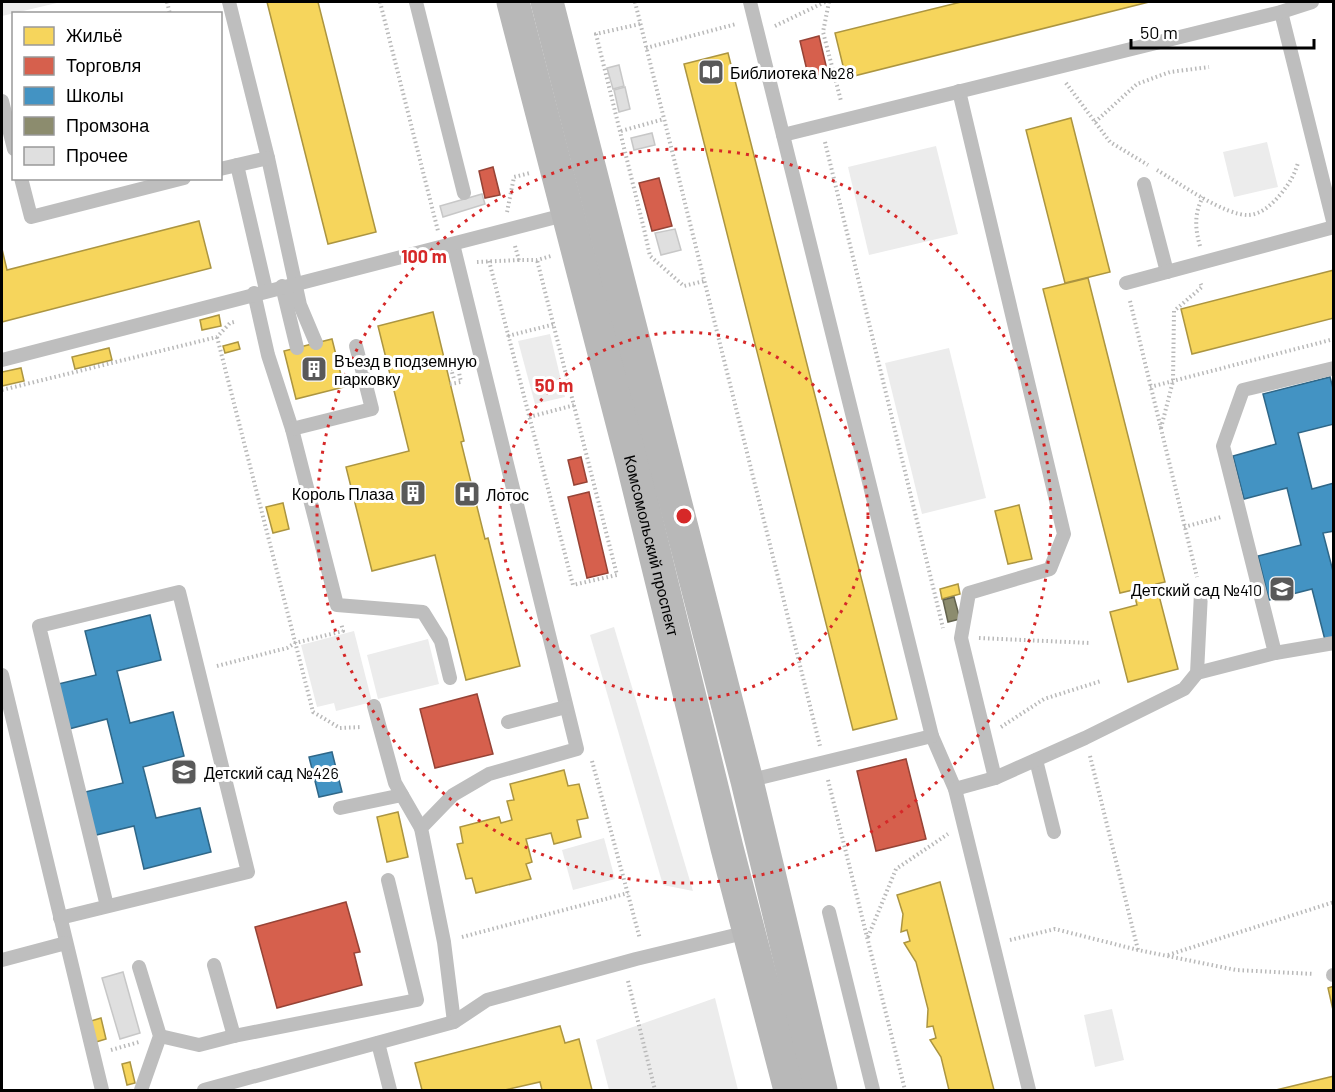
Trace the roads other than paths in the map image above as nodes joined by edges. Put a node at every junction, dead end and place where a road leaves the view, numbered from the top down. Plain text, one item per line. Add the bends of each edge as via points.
1 (229, 2) edge
2 (416, 2) edge
3 (513, 2) edge
4 (539, 2) edge
5 (750, 2) edge
6 (1312, 2) edge
7 (1281, 12) junction
8 (551, 16) edge
9 (959, 91) junction
10 (2, 101) edge
11 (783, 135) junction
12 (12, 141) edge
13 (268, 158) junction
14 (237, 165) junction
15 (222, 169) edge
16 (22, 180) edge
17 (176, 180) edge
18 (1144, 184) dead end
19 (464, 193) dead end
20 (600, 206) junction
21 (568, 214) junction
22 (1334, 226) edge
23 (448, 246) junction
24 (1167, 272) junction
25 (1126, 283) road end
26 (289, 285) junction
27 (260, 292) junction
28 (316, 343) dead end
29 (356, 346) dead end
30 (297, 348) dead end
31 (2, 360) edge
32 (1334, 368) edge
33 (616, 396) junction
34 (292, 429) junction
35 (677, 506) junction
36 (1201, 593) road end
37 (1334, 643) edge
38 (1275, 653) junction
39 (1197, 673) junction
40 (2, 675) edge
41 (450, 678) dead end
42 (374, 706) dead end
43 (566, 707) junction
44 (508, 722) dead end
45 (933, 736) junction
46 (1036, 760) junction
47 (996, 778) junction
48 (747, 781) junction
49 (955, 789) junction
50 (402, 795) junction
51 (340, 808) dead end
52 (421, 828) junction
53 (1054, 832) dead end
54 (388, 879) dead end
55 (107, 906) junction
56 (829, 912) dead end
57 (60, 918) junction
58 (748, 932) junction
59 (66, 944) junction
60 (2, 960) edge
61 (214, 965) dead end
62 (139, 967) dead end
63 (454, 1022) junction
64 (160, 1036) junction
65 (234, 1036) junction
66 (378, 1042) junction
67 (241, 1086) edge
68 (102, 1090) edge
69 (141, 1090) edge
70 (204, 1090) edge
71 (390, 1090) edge
72 (790, 1090) edge
73 (821, 1090) edge
74 (873, 1090) edge
75 (1029, 1090) edge

1 - 13 lane
2 - 19 lane
3 - 21 main road, Комсомольский проспект
4 - 8 main road, Комсомольский проспект
5 - 11 lane
6 - 7 lane
7 - 9 lane
7 - 22 lane
8 - 20 main road, Комсомольский проспект
9 - 11 lane
9 - 47 lane via 1064,534 1050,569 969,593 961,638
10 - 12 lane
11 - 45 lane
13 - 14 lane
13 - 26 lane
14 - 15 lane
14 - 27 lane
16 - 17 lane via 31,217
18 - 24 lane
20 - 21 main road
20 - 35 main road, Комсомольский проспект
21 - 23 lane
21 - 33 main road, Комсомольский проспект
22 - 24 lane
23 - 26 lane
23 - 43 lane
24 - 25 lane
26 - 27 lane
26 - 28 lane
26 - 30 lane
27 - 31 lane
27 - 34 lane via 268,355
29 - 34 lane via 372,409
32 - 38 lane via 1243,390 1223,446
33 - 35 main road via 635,427 660,519 668,524 673,522
33 - 58 main road, Комсомольский проспект
34 - 41 lane via 337,604 423,612 441,641
35 - 48 main road, Комсомольский проспект
36 - 39 lane
37 - 38 lane
38 - 39 lane
39 - 46 lane via 1184,689
40 - 57 lane
42 - 50 lane via 395,783
43 - 44 lane
43 - 52 lane via 577,749 489,774 453,795
45 - 48 lane
45 - 49 lane
46 - 47 lane
46 - 53 lane
47 - 49 lane
48 - 73 main road, Комсомольский проспект
49 - 75 lane
50 - 51 lane
50 - 52 lane
52 - 63 lane via 444,942
54 - 65 lane via 417,1000
55 - 55 lane via 39,626 179,592 248,872
55 - 57 lane
56 - 74 lane
57 - 59 lane
58 - 63 lane via 487,1000
58 - 72 main road, Комсомольский проспект
59 - 60 lane
59 - 68 lane
61 - 65 lane
62 - 64 lane
63 - 66 lane
64 - 65 lane via 199,1045
64 - 69 lane
66 - 67 lane
66 - 71 lane
67 - 70 lane

